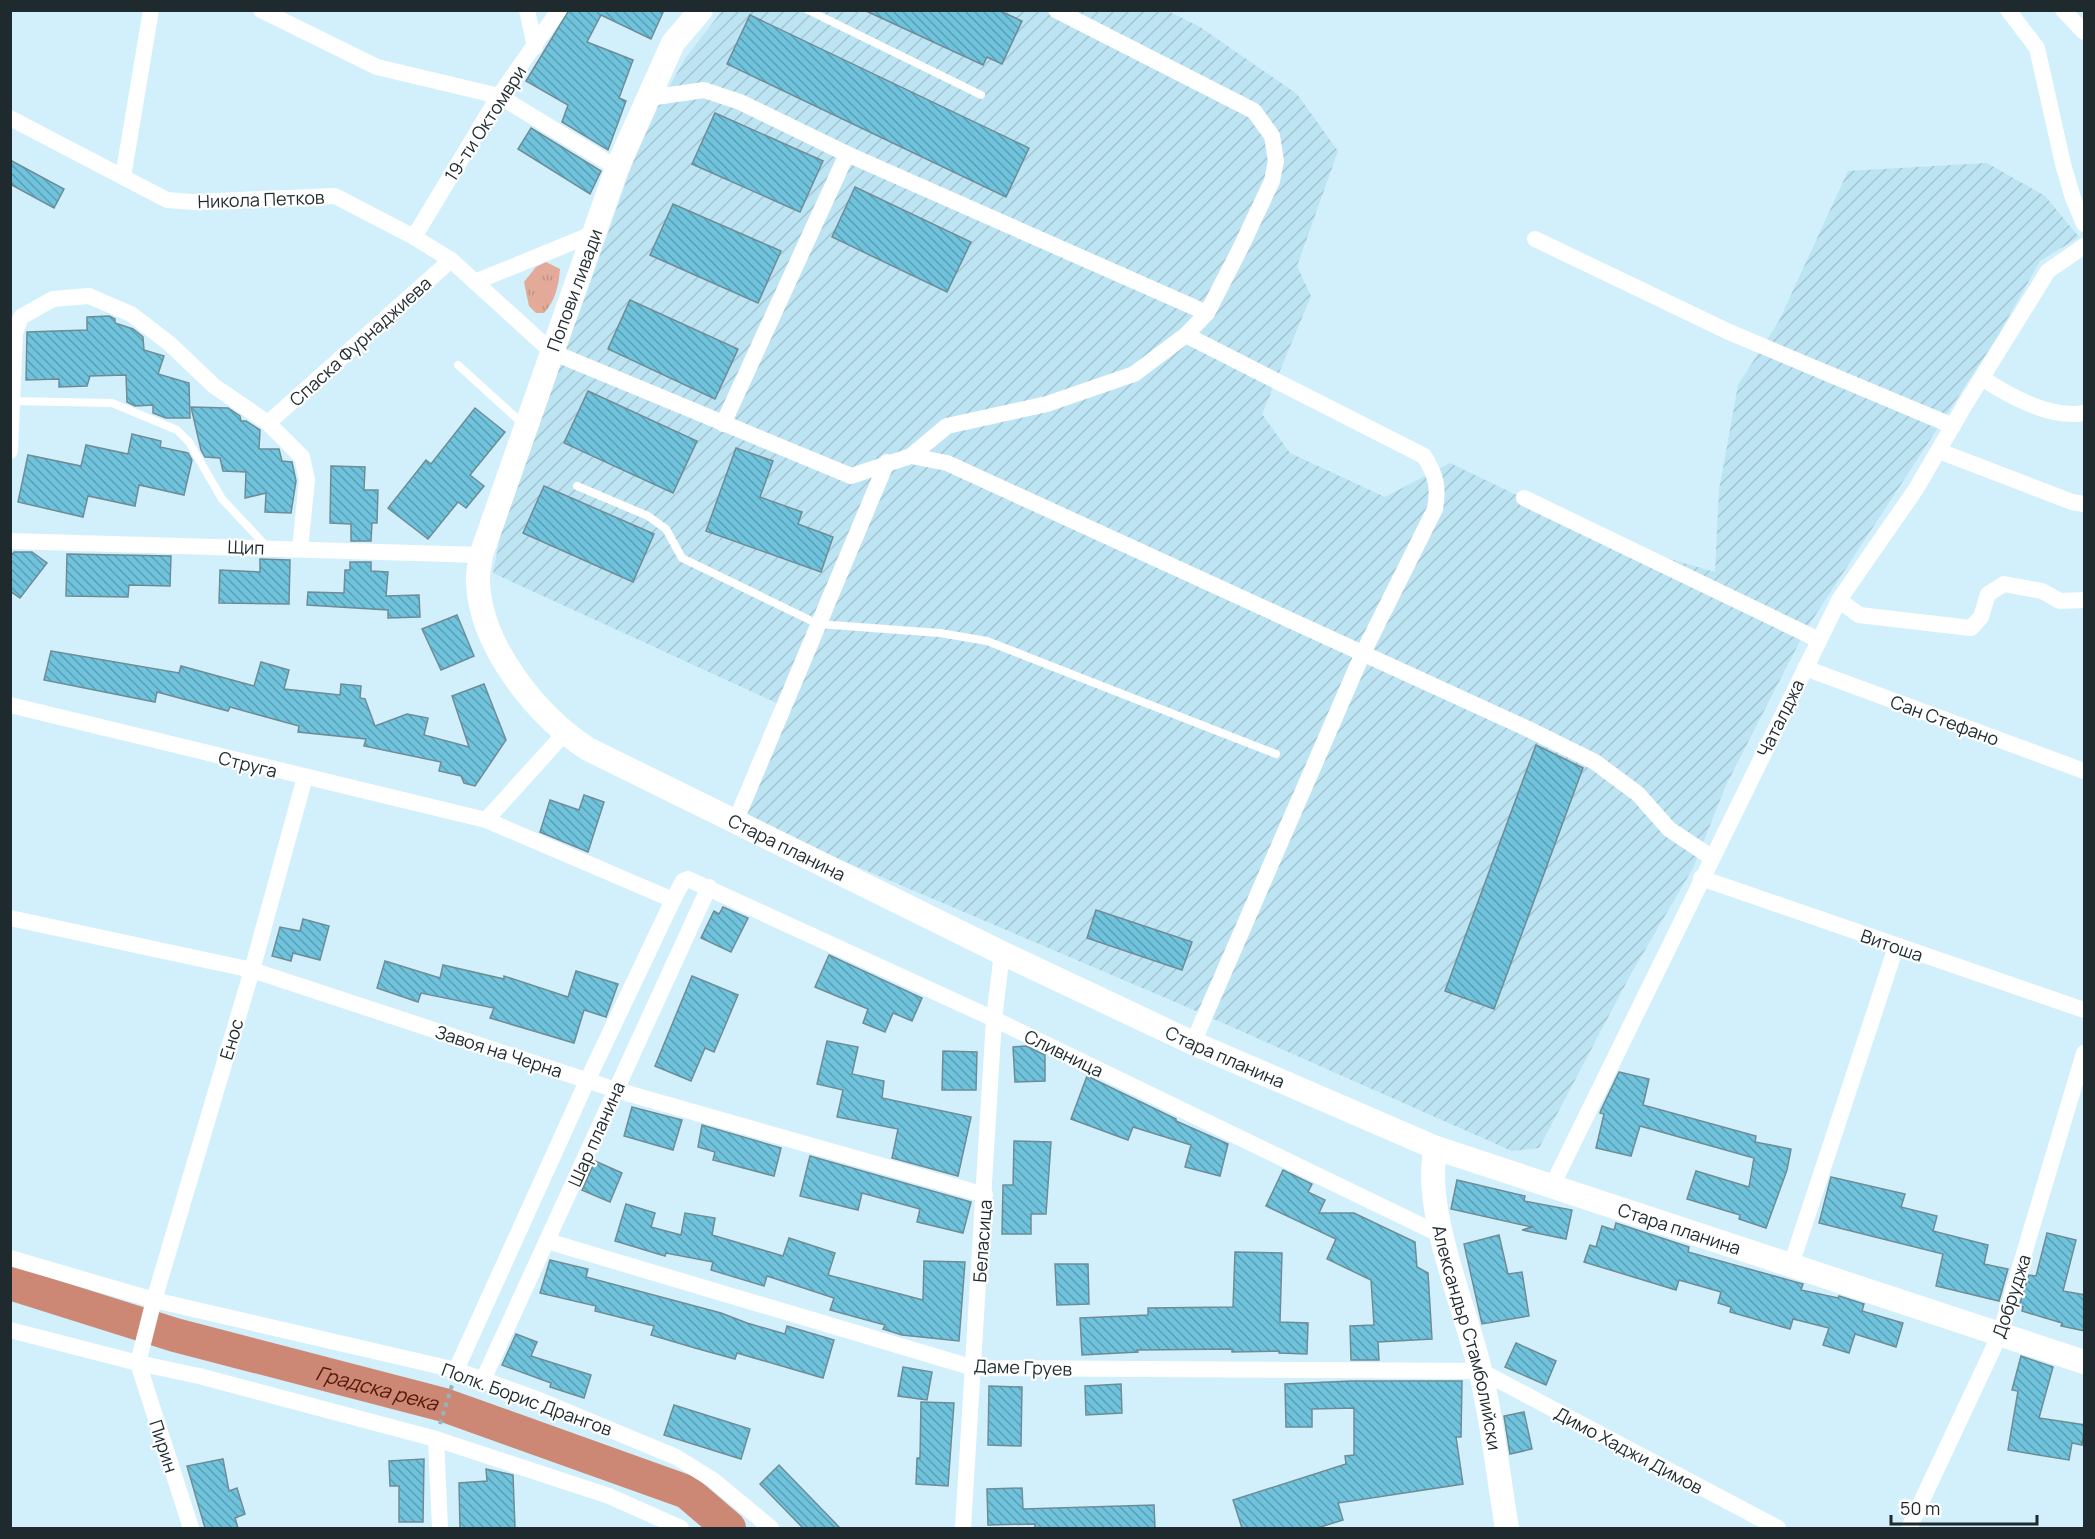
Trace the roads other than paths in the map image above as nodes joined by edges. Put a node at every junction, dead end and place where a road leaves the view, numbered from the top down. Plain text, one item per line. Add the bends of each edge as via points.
1 (151, 10) edge
2 (261, 10) edge
3 (527, 10) edge
4 (558, 10) edge
5 (701, 10) edge
6 (808, 10) edge
7 (1056, 10) edge
8 (2008, 10) edge
9 (2063, 10) edge
10 (2085, 32) edge
11 (535, 47) junction
12 (981, 95) dead end
13 (499, 96) junction
14 (649, 98) junction
15 (10, 118) edge
16 (847, 154) junction
17 (617, 168) junction
18 (123, 177) junction
19 (2085, 224) edge
20 (595, 233) junction
21 (414, 237) junction
22 (1535, 239) dead end
23 (2085, 246) edge
24 (451, 260) junction
25 (475, 282) junction
26 (1207, 313) junction
27 (1186, 335) junction
28 (552, 352) junction
29 (458, 364) dead end
30 (1982, 378) junction
31 (12, 401) junction
32 (2085, 412) edge
33 (268, 423) junction
34 (723, 424) junction
35 (525, 426) junction
36 (1953, 426) junction
37 (10, 451) edge
38 (1939, 451) junction
39 (911, 456) junction
40 (887, 462) junction
41 (577, 486) dead end
42 (1524, 498) dead end
43 (2085, 504) edge
44 (10, 540) edge
45 (269, 548) junction
46 (300, 549) junction
47 (480, 555) junction
48 (478, 583) joint
49 (1839, 600) junction
50 (2085, 600) edge
51 (818, 624) junction
52 (1819, 640) junction
53 (1363, 653) junction
54 (1805, 668) junction
55 (10, 705) edge
56 (564, 734) junction
57 (1276, 754) dead end
58 (2085, 771) edge
59 (305, 777) junction
60 (486, 820) junction
61 (736, 820) junction
62 (1711, 857) junction
63 (1701, 878) junction
64 (683, 880) joint
65 (709, 887) junction
66 (673, 900) junction
67 (10, 918) edge
68 (1896, 946) junction
69 (1002, 953) junction
70 (252, 970) junction
71 (2085, 1010) edge
72 (994, 1019) junction
73 (1192, 1042) junction
74 (2085, 1053) edge
75 (587, 1081) junction
76 (616, 1090) junction
77 (1436, 1148) junction
78 (1552, 1186) junction
79 (985, 1195) junction
80 (1441, 1235) junction
81 (547, 1241) junction
82 (10, 1257) edge
83 (1791, 1265) junction
84 (154, 1300) junction
85 (10, 1330) edge
86 (2000, 1334) junction
87 (2085, 1362) edge
88 (138, 1363) junction
89 (974, 1368) junction
90 (456, 1370) junction
91 (1480, 1371) junction
92 (483, 1380) junction
93 (436, 1439) junction
94 (191, 1528) edge
95 (440, 1528) edge
96 (681, 1528) edge
97 (771, 1528) edge
98 (963, 1528) edge
99 (1507, 1528) edge
100 (1778, 1528) edge
101 (1909, 1528) edge

1 - 18 street
2 - 13 street via 378,67
3 - 11 street
4 - 11 street, 19-ти Октомври
5 - 14 street, Попови ливади via 673,43
6 - 12 lane
7 - 26 street via 1254,111 1272,136 1276,161 1272,181
8 - 19 street via 2037,48 2063,164
9 - 10 street
11 - 13 street, 19-ти Октомври
13 - 17 street
13 - 21 street, 19-ти Октомври
14 - 16 street via 704,90 740,102
14 - 17 street, Попови ливади
15 - 18 street, Никола Петков
16 - 26 street
16 - 34 street
17 - 20 street, Попови ливади
18 - 21 street, Никола Петков via 167,200 335,196
20 - 25 street
20 - 28 street, Попови ливади
21 - 24 street, Никола Петков
22 - 36 street via 1729,332
23 - 30 street, Чаталджа via 2048,271
24 - 25 street, Никола Петков
24 - 33 street, Спаска Фурнаджиева
25 - 28 street, Никола Петков
26 - 27 street
27 - 39 street via 1134,374 1047,404 946,426
27 - 53 street via 1424,456 1434,471 1438,489 1435,509
28 - 34 street, Никола Петков
28 - 35 street, Попови ливади
29 - 35 lane
30 - 32 street via 2005,393 2050,410
30 - 36 street, Чаталджа
31 - 33 street via 15,333 21,316 53,298 89,296 130,314 170,344 213,386
31 - 37 street
31 - 45 lane via 112,403 177,430 189,442 222,499
33 - 46 street via 302,457 307,480
34 - 40 street, Никола Петков via 851,476
35 - 47 street, Попови ливади
36 - 38 street, Чаталджа
38 - 43 street
38 - 49 street, Чаталджа
39 - 40 street, Никола Петков
39 - 53 street via 947,463
40 - 51 street
41 - 51 lane via 648,516 666,529 682,558
42 - 52 street
44 - 45 street, Щип
45 - 46 street, Щип
46 - 47 street, Щип
47 - 48 street, Попови ливади
48 - 56 street, Стара планина via 486,624 507,664 535,704
49 - 50 street via 1859,615 1971,628 1981,617 1988,594 2004,584 2042,591 2060,601
49 - 52 street, Чаталджа
51 - 57 lane via 940,633 987,641
51 - 61 street
52 - 54 street, Чаталджа
53 - 62 street via 1595,762 1638,794 1669,829
53 - 73 street
54 - 58 street, Сан Стефано
54 - 62 street, Чаталджа
55 - 59 street, Струга
56 - 60 street
56 - 61 street, Стара планина
59 - 60 street, Струга
59 - 70 street, Енос
60 - 66 street, Струга
61 - 69 street, Стара планина
62 - 63 street, Чаталджа
63 - 68 street, Витоша
63 - 78 street, Чаталджа
64 - 65 street, Сливница
64 - 66 street, Шар планина
65 - 72 street, Сливница
65 - 76 street, Шар планина
66 - 75 street, Шар планина
67 - 70 street, Завоя на Черна
68 - 71 street, Витоша
68 - 83 street
69 - 72 street, Беласица
69 - 73 street, Стара планина
70 - 75 street, Завоя на Черна
70 - 84 street, Енос
72 - 79 street, Беласица
72 - 80 street, Сливница
73 - 77 street, Стара планина
74 - 86 street, Добруджа
75 - 76 street, Завоя на Черна
75 - 90 street, Шар планина
76 - 79 street, Завоя на Черна
76 - 81 street, Шар планина
77 - 78 street, Стара планина
77 - 80 street, Александър Стамболийски via 1431,1168
78 - 83 street, Стара планина
79 - 89 street, Беласица
80 - 91 street, Александър Стамболийски
81 - 89 street, Даме Груев
81 - 92 street, Шар планина
82 - 84 street, Полк. Борис Дрангов
83 - 86 street, Стара планина
84 - 88 street
84 - 90 street, Полк. Борис Дрангов
85 - 88 street
86 - 87 street, Стара планина
86 - 101 street, Добруджа
88 - 93 street
88 - 94 street, Пирин
89 - 91 street, Даме Груев
89 - 98 street, Беласица
90 - 92 street, Полк. Борис Дрангов
91 - 99 street, Александър Стамболийски
91 - 100 street, Димо Хаджи Димов
92 - 97 street, Полк. Борис Дрангов via 676,1457 713,1480
93 - 95 street
93 - 96 street via 609,1496

